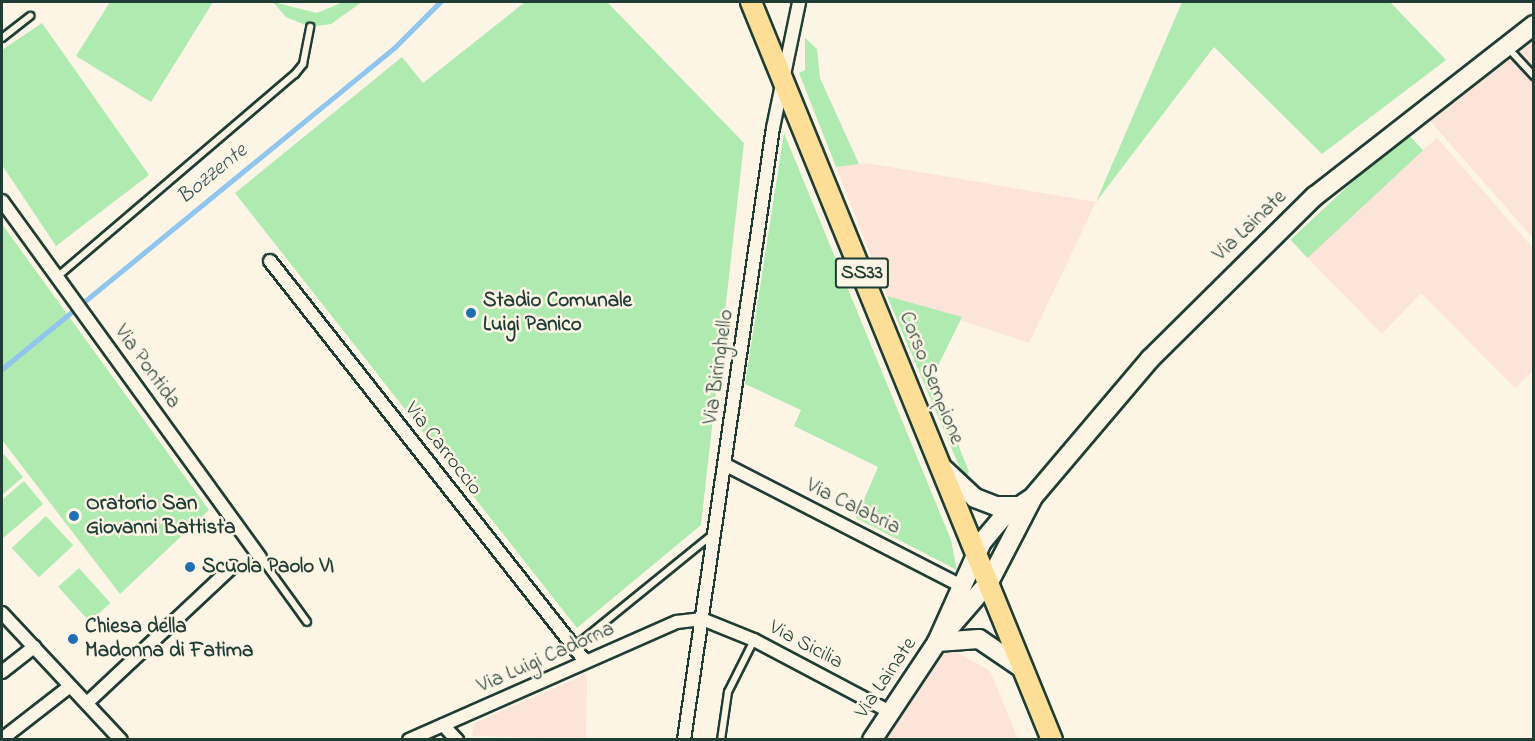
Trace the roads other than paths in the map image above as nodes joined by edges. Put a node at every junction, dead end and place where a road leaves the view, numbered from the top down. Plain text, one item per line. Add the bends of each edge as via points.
1 (751, 2) edge
2 (799, 2) edge
3 (30, 16) dead end
4 (1533, 25) edge
5 (310, 27) dead end
6 (2, 38) edge
7 (1505, 45) junction
8 (1533, 76) edge
9 (783, 80) junction
10 (2, 201) edge
11 (270, 261) dead end
12 (56, 277) junction
13 (724, 464) junction
14 (941, 465) junction
15 (1026, 502) junction
16 (713, 534) junction
17 (978, 553) junction
18 (260, 557) joint
19 (232, 567) dead end
20 (989, 582) junction
21 (963, 587) junction
22 (2, 613) edge
23 (702, 619) junction
24 (308, 622) dead end
25 (754, 640) junction
26 (937, 642) junction
27 (34, 647) junction
28 (574, 647) junction
29 (585, 661) junction
30 (1023, 669) junction
31 (2, 672) edge
32 (70, 686) junction
33 (87, 704) junction
34 (890, 712) junction
35 (443, 725) junction
36 (2, 739) edge
37 (121, 740) edge
38 (409, 740) edge
39 (457, 740) edge
40 (684, 740) edge
41 (722, 740) edge
42 (873, 740) edge
43 (1052, 740) edge

1 - 9 main road, Corso Sempione / SS33
2 - 9 street, Via Biringhello
3 - 6 lane
4 - 7 main road, Via Lainate
5 - 12 lane via 303,64 295,74
7 - 8 lane
7 - 15 main road, Via Lainate via 1258,247 1150,359
9 - 13 street, Via Biringhello
9 - 14 main road, Corso Sempione / SS33
10 - 12 street, Via Pontida
11 - 28 street, Via Carroccio
12 - 18 street, Via Pontida
13 - 16 street, Via Biringhello
13 - 21 street, Via Calabria
14 - 15 main road via 955,485 975,498 996,506
14 - 17 main road, Corso Sempione / SS33
15 - 17 main road, Via Lainate via 991,529
15 - 20 main road, Via Lainate
16 - 23 street, Via Biringhello
16 - 28 lane
17 - 20 main road, Corso Sempione / SS33
17 - 21 main road, Via Lainate
18 - 24 lane
19 - 33 street
20 - 26 main road, Via Lainate
20 - 30 main road, Corso Sempione / SS33
21 - 26 main road, Via Lainate
22 - 27 street
23 - 25 street, Via Sicilia
23 - 29 street, Via Luigi Cadorna via 677,622
23 - 40 street, Via Biringhello
25 - 34 street, Via Sicilia
25 - 41 lane via 729,692
26 - 30 main road via 979,639
26 - 34 main road, Via Lainate
27 - 31 street
27 - 32 street
28 - 29 street, Via Carroccio
29 - 35 street, Via Luigi Cadorna
30 - 43 main road, Corso Sempione / SS33
32 - 33 street
32 - 36 street
33 - 37 street
34 - 42 main road, Via Lainate
35 - 38 street, Via Luigi Cadorna
35 - 39 street

